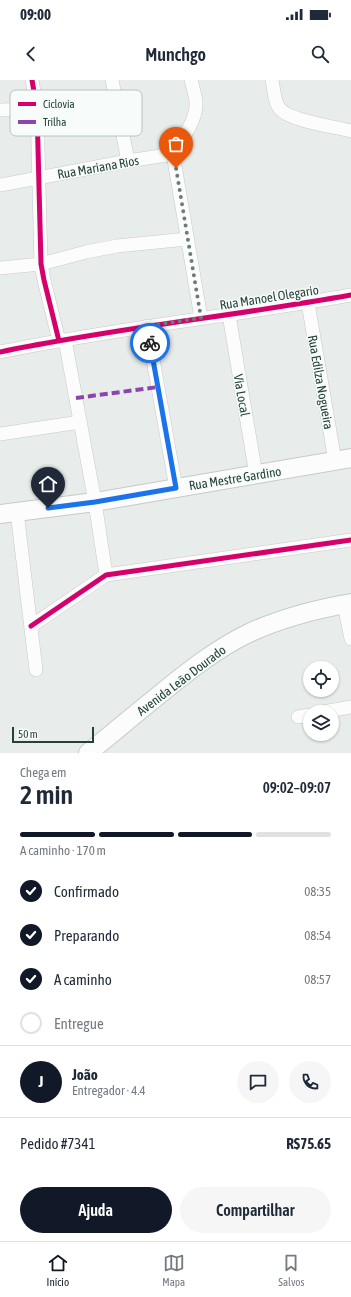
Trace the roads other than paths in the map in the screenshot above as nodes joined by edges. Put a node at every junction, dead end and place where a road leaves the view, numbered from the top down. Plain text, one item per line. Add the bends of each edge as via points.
1 (32, 80) edge
2 (112, 80) edge
3 (191, 80) edge
4 (272, 80) edge
5 (34, 90) edge
6 (114, 90) edge
7 (0, 110) edge
8 (10, 110) edge
9 (351, 131) edge
10 (38, 136) edge
11 (123, 136) edge
12 (173, 154) junction
13 (128, 161) junction
14 (39, 178) junction
15 (0, 185) edge
16 (187, 239) junction
17 (42, 264) junction
18 (0, 268) edge
19 (351, 295) edge
20 (308, 303) junction
21 (229, 315) junction
22 (201, 318) junction
23 (147, 326) junction
24 (62, 340) junction
25 (0, 352) edge
26 (80, 422) junction
27 (0, 434) edge
28 (343, 460) edge
29 (256, 475) junction
30 (176, 488) junction
31 (95, 502) junction
32 (8, 513) edge
33 (351, 540) edge
34 (106, 575) junction
35 (348, 603) edge
36 (31, 626) junction
37 (351, 639) edge
38 (36, 670) dead end
39 (351, 707) edge
40 (339, 709) edge
41 (88, 753) edge

1 - 5 street
2 - 6 street
3 - 12 street via 196,100 195,112
4 - 9 street via 275,99 286,114
7 - 8 street
10 - 14 street
11 - 13 street
12 - 13 street, Rua Mariana Rios
12 - 16 street
13 - 14 street, Rua Mariana Rios
14 - 15 street, Rua Mariana Rios
14 - 17 street
16 - 17 street via 117,246
16 - 22 street
17 - 18 street
17 - 24 street via 44,280
19 - 20 street, Rua Manoel Olegario
20 - 21 street, Rua Manoel Olegario
20 - 28 street, Rua Edilza Nogueira
21 - 22 street, Rua Manoel Olegario
21 - 29 street, Via Local
22 - 23 street, Rua Manoel Olegario
23 - 24 street, Rua Manoel Olegario
23 - 30 street
24 - 25 street, Rua Manoel Olegario
24 - 26 street
26 - 27 street
26 - 31 street
28 - 29 main road, Rua Mestre Gardino
29 - 30 main road, Rua Mestre Gardino
30 - 31 main road, Rua Mestre Gardino
31 - 32 main road, Rua Mestre Gardino
31 - 34 street
32 - 36 street
33 - 34 street
34 - 36 street
35 - 37 street
35 - 41 main road, Avenida Leão Dourado via 280,621 223,647 190,670
36 - 38 street
39 - 40 street

